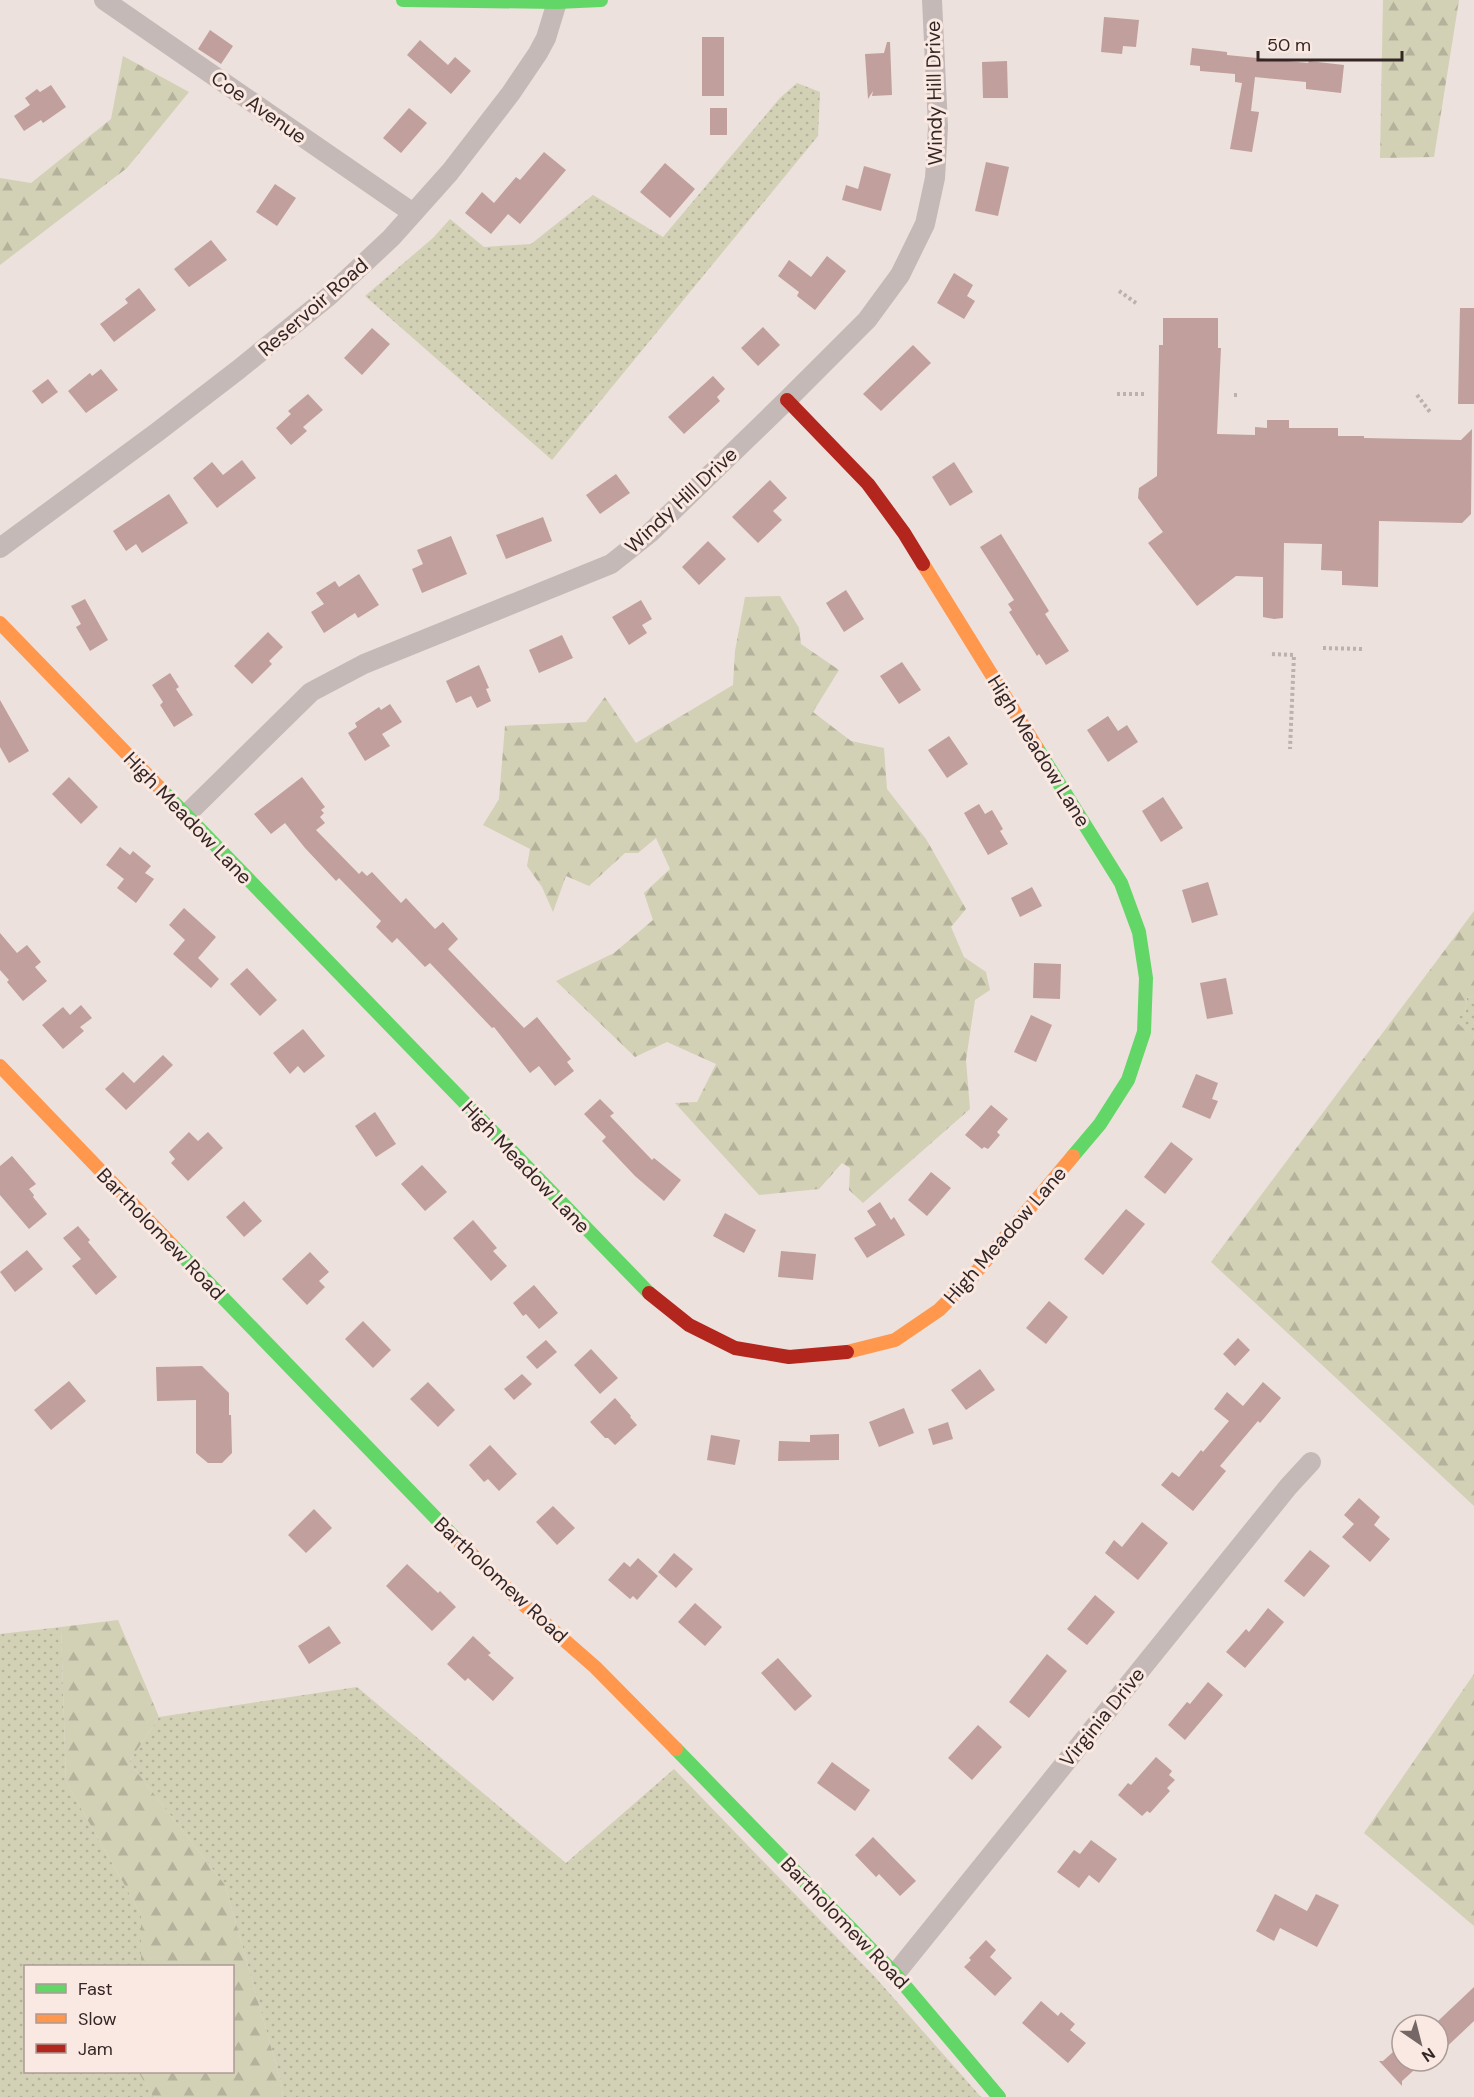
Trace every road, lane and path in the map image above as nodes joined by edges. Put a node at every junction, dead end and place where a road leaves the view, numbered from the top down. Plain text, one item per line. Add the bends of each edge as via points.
1 (104, 0) edge
2 (403, 0) edge
3 (601, 0) edge
4 (932, 0) edge
5 (557, 2) junction
6 (413, 213) junction
7 (1119, 291) dead end
8 (1136, 303) dead end
9 (1117, 394) dead end
10 (1147, 394) dead end
11 (1234, 394) dead end
12 (1240, 395) dead end
13 (1417, 395) dead end
14 (788, 400) junction
15 (1430, 412) dead end
16 (0, 548) edge
17 (0, 623) edge
18 (1323, 648) dead end
19 (1362, 649) dead end
20 (1272, 654) dead end
21 (1290, 749) dead end
22 (186, 815) junction
23 (0, 1066) edge
24 (1311, 1462) dead end
25 (895, 1974) junction
26 (999, 2097) edge

1 - 6 street, Coe Avenue
2 - 5 street
3 - 5 street
4 - 14 street, Windy Hill Drive via 938,127 935,178 925,224 900,275 867,320
5 - 6 street, Reservoir Road via 546,38 527,71
6 - 16 street, Reservoir Road via 329,296 238,370
7 - 8 path
9 - 10 path
11 - 12 path
13 - 15 path
14 - 22 street, Windy Hill Drive via 650,533 611,564 363,664 311,692
14 - 22 street, High Meadow Lane via 868,484 904,533 1121,884 1141,944 1146,978 1144,1032 1128,1080 1100,1124 972,1277 939,1310 895,1340 841,1354 789,1357 735,1348 689,1325 651,1295
17 - 22 street, High Meadow Lane
18 - 19 path
20 - 21 path via 1294,654
23 - 25 street, Bartholomew Road via 471,1555 595,1666
24 - 25 street, Virginia Drive
25 - 26 street, Bartholomew Road

